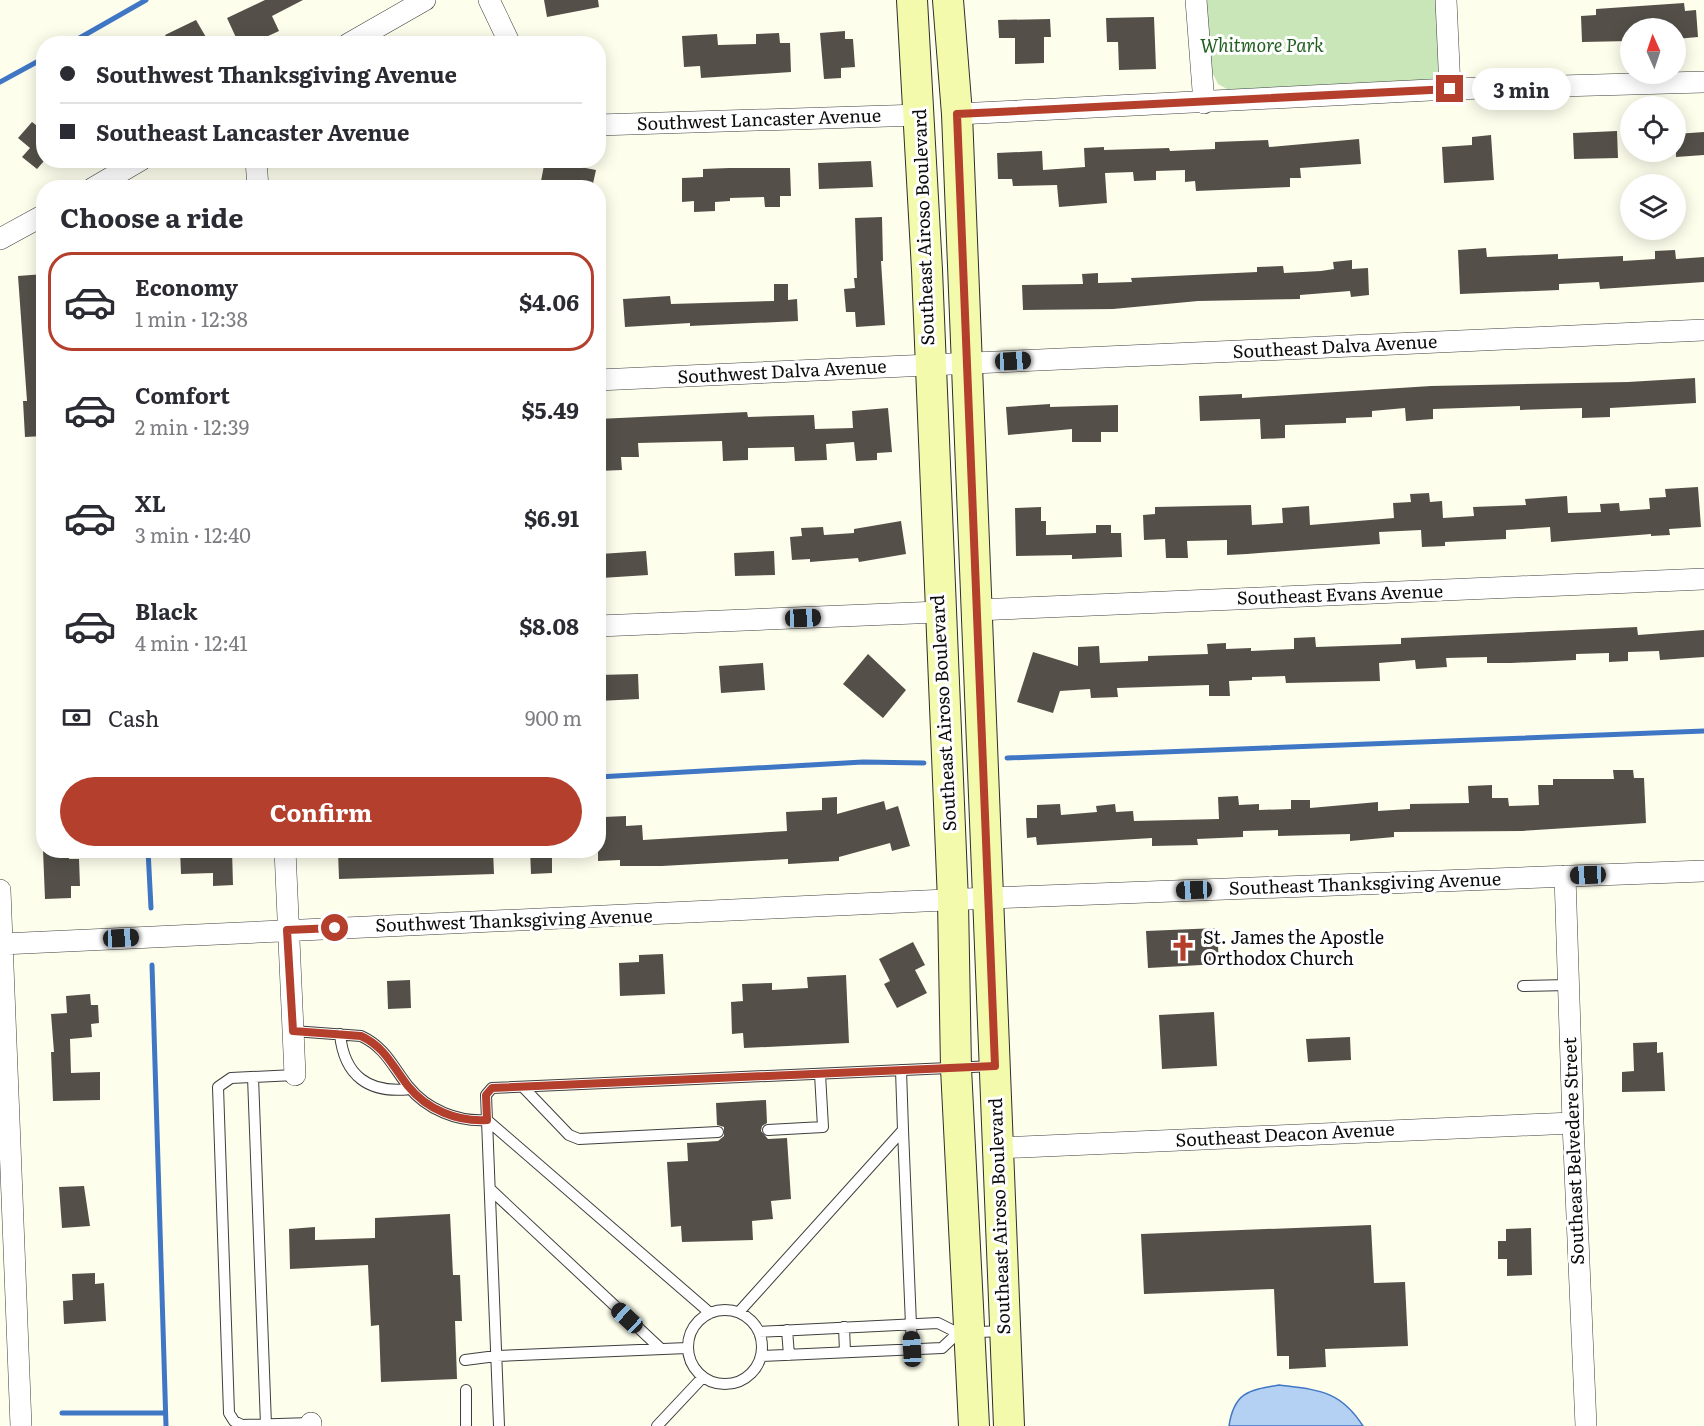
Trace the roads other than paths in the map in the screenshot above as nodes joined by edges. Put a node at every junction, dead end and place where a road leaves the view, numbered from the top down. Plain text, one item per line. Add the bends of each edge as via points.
1 (425, 0) edge
2 (489, 0) edge
3 (912, 0) edge
4 (948, 0) edge
5 (1196, 0) edge
6 (1446, 0) edge
7 (362, 36) edge
8 (506, 36) edge
9 (1704, 82) edge
10 (1450, 89) junction
11 (1204, 102) junction
12 (957, 114) junction
13 (920, 115) junction
14 (606, 125) edge
15 (127, 168) edge
16 (107, 180) edge
17 (36, 220) edge
18 (0, 240) edge
19 (1704, 330) edge
20 (966, 363) junction
21 (930, 365) junction
22 (606, 380) edge
23 (1704, 579) edge
24 (976, 610) junction
25 (939, 612) junction
26 (606, 626) edge
27 (285, 858) edge
28 (1704, 871) edge
29 (1565, 876) junction
30 (0, 890) edge
31 (989, 898) junction
32 (952, 902) junction
33 (287, 930) junction
34 (2, 944) junction
35 (1568, 985) junction
36 (1522, 986) dead end
37 (293, 1031) junction
38 (340, 1034) junction
39 (995, 1066) junction
40 (956, 1068) junction
41 (901, 1070) junction
42 (820, 1074) junction
43 (295, 1075) joint
44 (253, 1077) junction
45 (522, 1086) junction
46 (410, 1089) junction
47 (487, 1120) junction
48 (1572, 1123) junction
49 (768, 1130) dead end
50 (903, 1130) junction
51 (718, 1132) dead end
52 (997, 1148) junction
53 (490, 1189) junction
54 (7, 1264) edge
55 (738, 1312) junction
56 (710, 1313) junction
57 (911, 1324) junction
58 (844, 1327) junction
59 (787, 1330) junction
60 (1004, 1331) junction
61 (759, 1332) junction
62 (965, 1333) junction
63 (687, 1348) junction
64 (661, 1349) junction
65 (912, 1349) junction
66 (845, 1352) junction
67 (789, 1355) junction
68 (496, 1356) junction
69 (761, 1356) junction
70 (465, 1360) dead end
71 (703, 1377) junction
72 (466, 1390) dead end
73 (266, 1425) edge
74 (311, 1425) edge
75 (21, 1426) edge
76 (466, 1426) edge
77 (499, 1426) edge
78 (657, 1426) edge
79 (974, 1426) edge
80 (1009, 1426) edge
81 (1586, 1426) edge

1 - 7 street
2 - 8 street
3 - 13 main road, Southeast Airoso Boulevard
4 - 12 main road, Southeast Airoso Boulevard
5 - 11 street
6 - 10 street
9 - 10 street
10 - 11 street
11 - 12 street
12 - 20 main road, Southeast Airoso Boulevard
13 - 14 street, Southwest Lancaster Avenue
13 - 21 main road, Southeast Airoso Boulevard
15 - 16 street
17 - 18 street
19 - 20 street, Southeast Dalva Avenue
20 - 21 street, Southwest Dalva Avenue
20 - 24 main road, Southeast Airoso Boulevard
21 - 22 street, Southwest Dalva Avenue
21 - 25 main road, Southeast Airoso Boulevard
23 - 24 street, Southeast Evans Avenue
24 - 31 main road, Southeast Airoso Boulevard
25 - 26 street
25 - 32 main road, Southeast Airoso Boulevard
27 - 33 street
28 - 29 street, Southeast Thanksgiving Avenue
29 - 31 street, Southeast Thanksgiving Avenue
29 - 35 street, Southeast Belvedere Street
30 - 34 street
31 - 32 street, Southwest Thanksgiving Avenue
31 - 39 main road, Southeast Airoso Boulevard
32 - 33 street, Southwest Thanksgiving Avenue
32 - 40 main road, Southeast Airoso Boulevard
33 - 34 street, Southwest Thanksgiving Avenue
33 - 37 street
34 - 54 street
35 - 36 lane
35 - 48 street, Southeast Belvedere Street
37 - 38 lane
37 - 43 street
38 - 46 lane via 372,1040 396,1065
38 - 46 lane via 345,1059 361,1080 376,1088
39 - 40 lane
39 - 52 main road, Southeast Airoso Boulevard
40 - 41 lane
40 - 62 main road, Southeast Airoso Boulevard
41 - 42 lane
41 - 50 lane
42 - 45 lane
42 - 49 lane via 823,1127
43 - 44 lane
44 - 73 lane
44 - 73 lane via 231,1077 218,1087 228,1390 229,1413 234,1421
45 - 47 lane via 492,1088 486,1095
45 - 51 lane via 569,1136 579,1139
46 - 47 lane via 448,1115
47 - 53 lane
47 - 56 lane
48 - 52 street, Southeast Deacon Avenue
48 - 81 street, Southeast Belvedere Street
50 - 55 lane
50 - 57 lane
52 - 60 main road, Southeast Airoso Boulevard
53 - 64 lane
53 - 68 lane
54 - 75 street
55 - 56 lane
55 - 61 lane via 751,1319
56 - 63 lane via 698,1321
57 - 58 lane
57 - 62 lane via 938,1323
57 - 65 lane
58 - 59 lane
58 - 66 lane
59 - 61 lane
59 - 67 lane
60 - 62 lane
60 - 80 main road, Southeast Airoso Boulevard
61 - 69 lane
62 - 65 lane via 942,1348
62 - 79 main road, Southeast Airoso Boulevard
63 - 64 lane
63 - 71 lane via 691,1362
64 - 68 lane
65 - 66 lane
66 - 67 lane
67 - 69 lane
68 - 70 lane
68 - 77 lane
69 - 71 lane via 753,1372 741,1381 726,1384
71 - 78 lane
72 - 76 lane
73 - 74 lane

